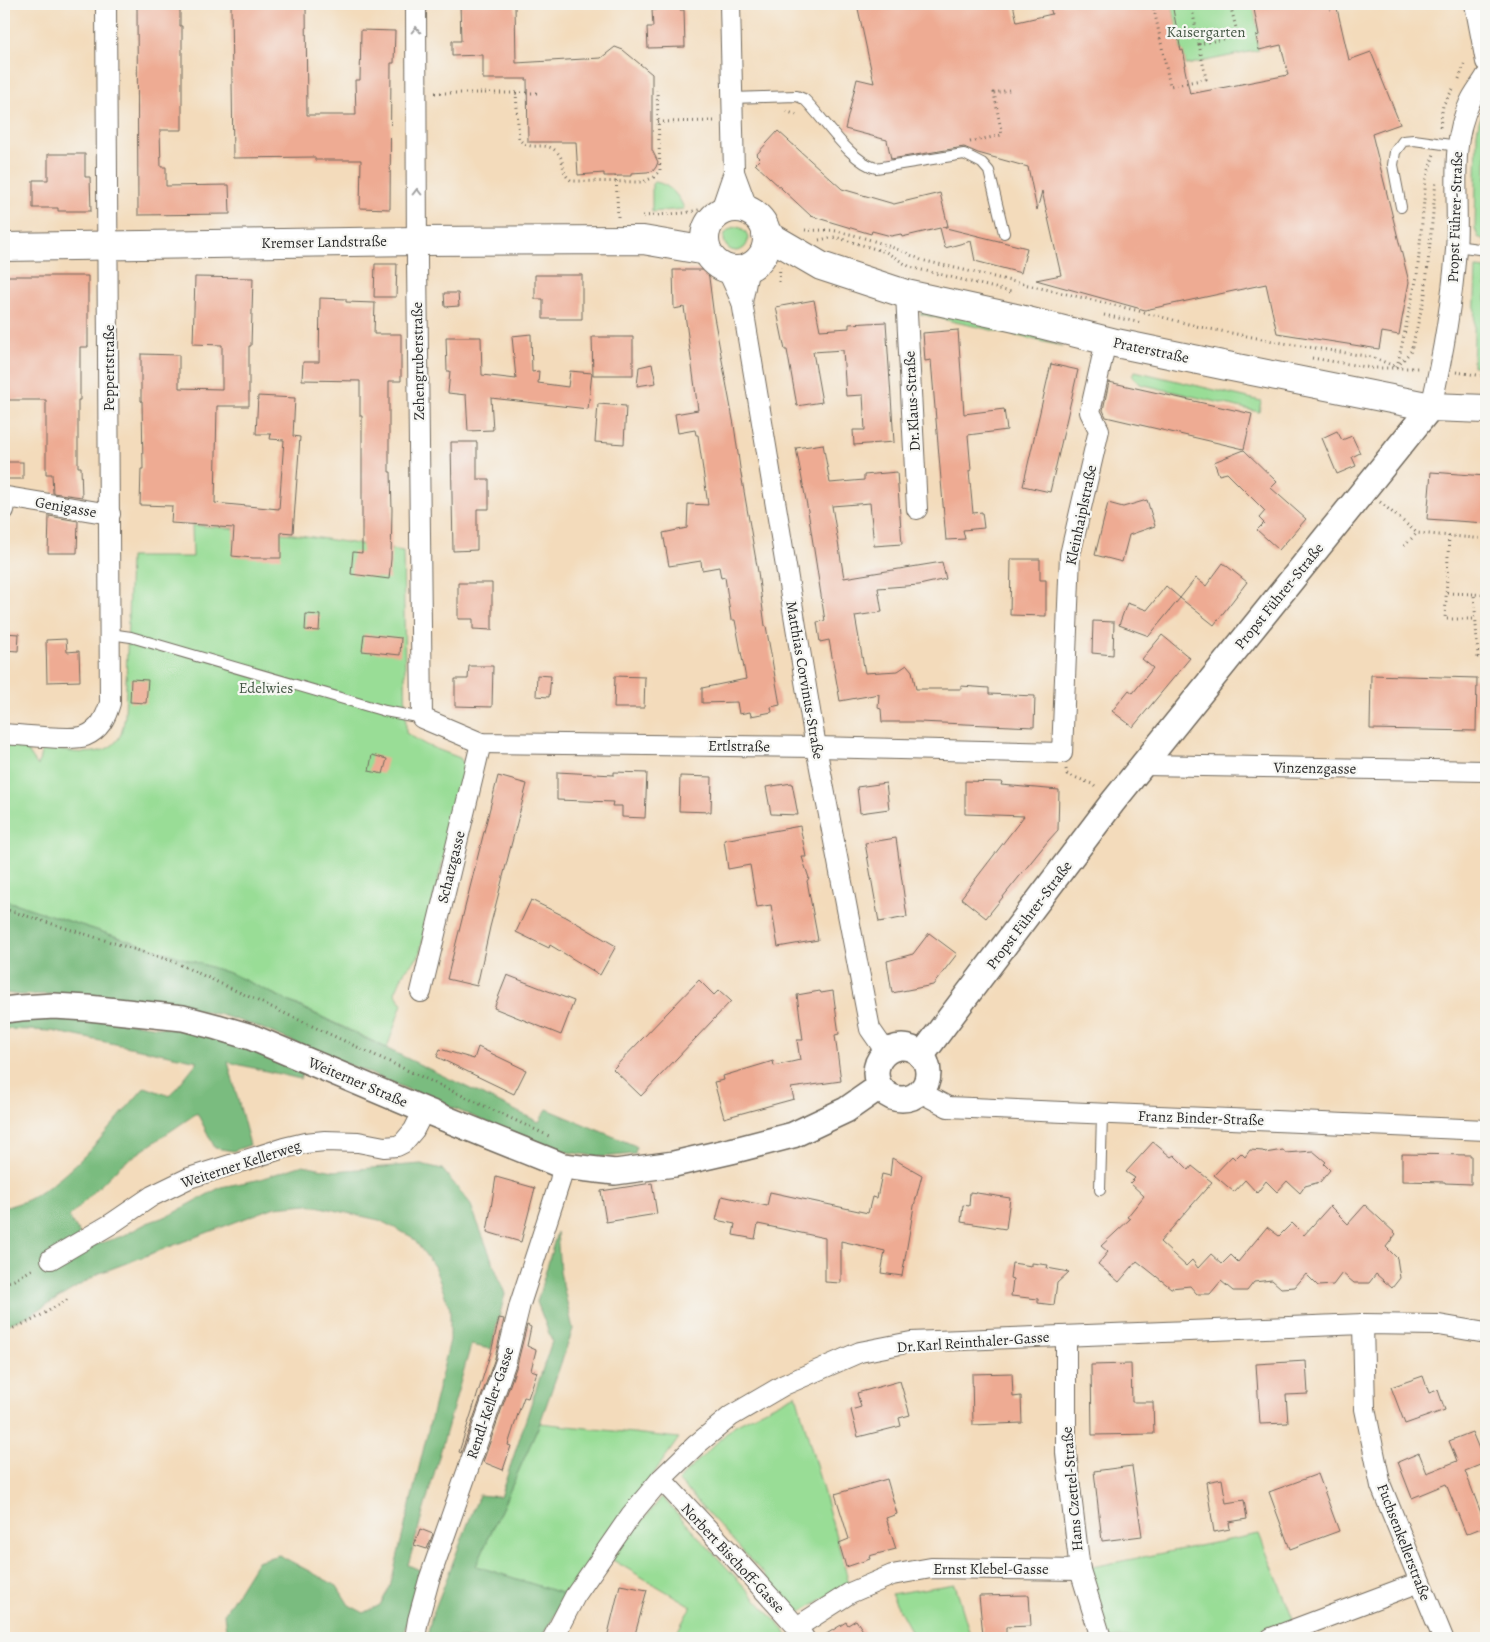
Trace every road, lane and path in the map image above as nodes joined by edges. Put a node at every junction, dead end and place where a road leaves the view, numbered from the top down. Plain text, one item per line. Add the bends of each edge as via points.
1 (106, 4) edge
2 (416, 4) edge
3 (730, 4) edge
4 (1153, 4) edge
5 (1191, 4) edge
6 (1230, 4) edge
7 (1349, 4) edge
8 (1474, 4) edge
9 (1330, 8) dead end
10 (1199, 44) junction
11 (1466, 55) dead end
12 (1486, 62) edge
13 (1486, 76) edge
14 (657, 90) dead end
15 (1009, 90) dead end
16 (416, 92) junction
17 (516, 93) junction
18 (540, 93) dead end
19 (732, 98) junction
20 (733, 120) junction
21 (658, 122) junction
22 (963, 143) dead end
23 (1438, 143) junction
24 (1458, 146) junction
25 (1438, 163) dead end
26 (734, 172) junction
27 (1437, 172) dead end
28 (616, 176) dead end
29 (616, 182) junction
30 (1401, 207) dead end
31 (748, 210) junction
32 (618, 217) dead end
33 (714, 218) junction
34 (1004, 233) dead end
35 (644, 240) junction
36 (417, 241) junction
37 (108, 245) junction
38 (1456, 246) junction
39 (4, 247) edge
40 (1486, 250) edge
41 (817, 253) junction
42 (756, 259) junction
43 (1013, 292) dead end
44 (906, 294) junction
45 (1102, 314) dead end
46 (1148, 325) dead end
47 (1106, 341) junction
48 (1303, 357) dead end
49 (1486, 363) edge
50 (1397, 367) junction
51 (1440, 369) junction
52 (1485, 378) edge
53 (1431, 406) junction
54 (1486, 409) edge
55 (1364, 489) junction
56 (917, 509) dead end
57 (4, 510) edge
58 (110, 514) junction
59 (1417, 533) junction
60 (1449, 536) junction
61 (1486, 539) edge
62 (1404, 546) dead end
63 (1447, 593) junction
64 (1474, 594) junction
65 (1486, 595) edge
66 (1476, 619) junction
67 (110, 634) junction
68 (422, 718) junction
69 (4, 734) edge
70 (482, 743) junction
71 (816, 747) junction
72 (1062, 753) junction
73 (1143, 765) junction
74 (1485, 771) edge
75 (1112, 803) junction
76 (4, 909) edge
77 (421, 992) dead end
78 (4, 1010) edge
79 (886, 1052) junction
80 (922, 1056) junction
81 (879, 1086) junction
82 (920, 1092) junction
83 (424, 1110) junction
84 (1102, 1114) junction
85 (1486, 1130) edge
86 (549, 1136) dead end
87 (563, 1166) junction
88 (1100, 1190) dead end
89 (51, 1259) joint
90 (4, 1283) edge
91 (70, 1298) dead end
92 (1363, 1324) junction
93 (4, 1332) edge
94 (1486, 1333) edge
95 (1066, 1336) junction
96 (661, 1479) junction
97 (1080, 1570) junction
98 (1420, 1582) junction
99 (800, 1633) edge
100 (415, 1638) edge
101 (553, 1638) edge
102 (1101, 1638) edge
103 (1271, 1638) edge
104 (1443, 1638) edge

1 - 37 street, Peppertstraße
16 -> 2 street, Zehengruberstraße
3 - 19 street
4 - 10 path via 1170,86 1206,79
5 - 10 path
6 - 10 path via 1238,36
7 - 9 path
8 - 12 street
11 - 23 path via 1461,77 1443,105
13 - 24 street, Propst Führer-Straße via 1470,102
14 - 21 path
15 - 22 path via 994,93 1002,135
16 - 17 path
36 -> 16 street, Zehengruberstraße
17 - 18 path
17 - 29 path via 519,139 523,145 555,150 563,164 564,174 572,181
19 - 20 street
19 - 34 lane via 796,96 810,105 841,142 868,167 964,154 990,171
20 - 21 path
20 - 26 street
21 - 29 path via 660,171 643,182
23 - 24 lane
23 - 25 path
23 - 30 lane via 1403,142 1395,152
23 - 50 path via 1426,179 1417,276
24 - 38 street, Propst Führer-Straße
26 - 31 street
26 - 33 street
27 - 50 path via 1425,295 1411,351
28 - 29 path
29 - 32 path
31 - 33 main road, Kremser Landstraße via 735,208
31 - 42 main road via 762,222
33 - 35 main road, Kremser Landstraße
33 - 42 main road via 705,238
35 - 36 main road, Kremser Landstraße
35 - 42 main road, Kremser Landstraße
36 - 37 main road, Kremser Landstraße
36 - 68 street, Zehengruberstraße
37 - 39 main road, Kremser Landstraße
37 - 58 street, Peppertstraße
38 - 40 lane
38 - 51 street, Propst Führer-Straße
41 - 42 main road, Praterstraße
41 - 43 path via 835,237 886,252 910,267
41 - 44 main road, Praterstraße
42 - 50 path via 791,225 807,230 835,231 922,260 1200,326 1372,357
42 - 71 street, Matthias Corvinus-Straße via 742,302
44 - 47 main road, Praterstraße
44 - 56 street, Dr.Klaus-Straße
45 - 46 path
47 - 53 main road, Praterstraße
47 - 72 street, Kleinhaiplstraße via 1090,412 1099,430 1070,556
48 - 50 path via 1372,368
49 - 52 path
51 - 52 path
51 - 53 street, Propst Führer-Straße
53 - 54 main road, Praterstraße
53 - 55 street, Propst Führer-Straße
55 - 59 path
55 - 73 street, Propst Führer-Straße
57 - 58 street, Genigasse via 7,497
58 - 67 street, Peppertstraße
59 - 60 path
59 - 62 path
60 - 61 path
60 - 63 path
63 - 64 path
63 - 66 path via 1445,619
64 - 65 path
64 - 66 path
66 - 74 path via 1478,657 1486,656
67 - 68 lane via 131,637 385,712
67 - 69 street, Peppertstraße via 110,703 106,718 97,728 85,736 72,738
68 - 70 street, Ertlstraße
70 - 71 street, Ertlstraße
70 - 77 street, Schatzgasse
71 - 72 street, Ertlstraße
71 - 79 street, Matthias Corvinus-Straße via 870,1029
72 - 75 path via 1067,774 1092,784
73 - 74 street, Vinzenzgasse
73 - 75 street, Propst Führer-Straße
75 - 80 street, Propst Führer-Straße
76 - 86 path via 172,961
78 - 83 street, Weiterner Straße via 46,1006 88,1008 191,1020 251,1037
79 - 80 street via 909,1048
79 - 81 street via 876,1068
80 - 82 street via 928,1074
81 - 82 street via 898,1099 914,1097
81 - 87 street, Weiterner Straße via 846,1110 793,1135 674,1164 615,1172
82 - 84 street, Franz Binder-Straße via 948,1107
83 - 87 street, Weiterner Straße
83 - 89 street, Weiterner Kellerweg via 414,1130 397,1146 358,1142 305,1143 189,1178 152,1196
84 - 85 street, Franz Binder-Straße
84 - 88 lane
87 - 100 street, Rendl-Keller-Gasse via 520,1304 506,1361 429,1580
89 - 90 path
91 - 93 path via 33,1320
92 - 94 street, Dr.Karl Reinthaler-Gasse via 1439,1325
92 - 95 street, Dr.Karl Reinthaler-Gasse
92 - 98 street, Fuchsenkellerstraße via 1365,1409 1381,1486
95 - 96 street, Dr.Karl Reinthaler-Gasse via 911,1342 860,1352 784,1385 731,1416
95 - 97 street, Hans Czettel-Straße via 1066,1453
96 - 99 street, Norbert Bischoff-Gasse
96 - 101 street, Dr.Karl Reinthaler-Gasse via 594,1568
97 - 99 street, Ernst Klebel-Gasse via 931,1568 892,1575 850,1593
97 - 102 street, Hans Czettel-Straße
98 - 103 street
98 - 104 street, Fuchsenkellerstraße

